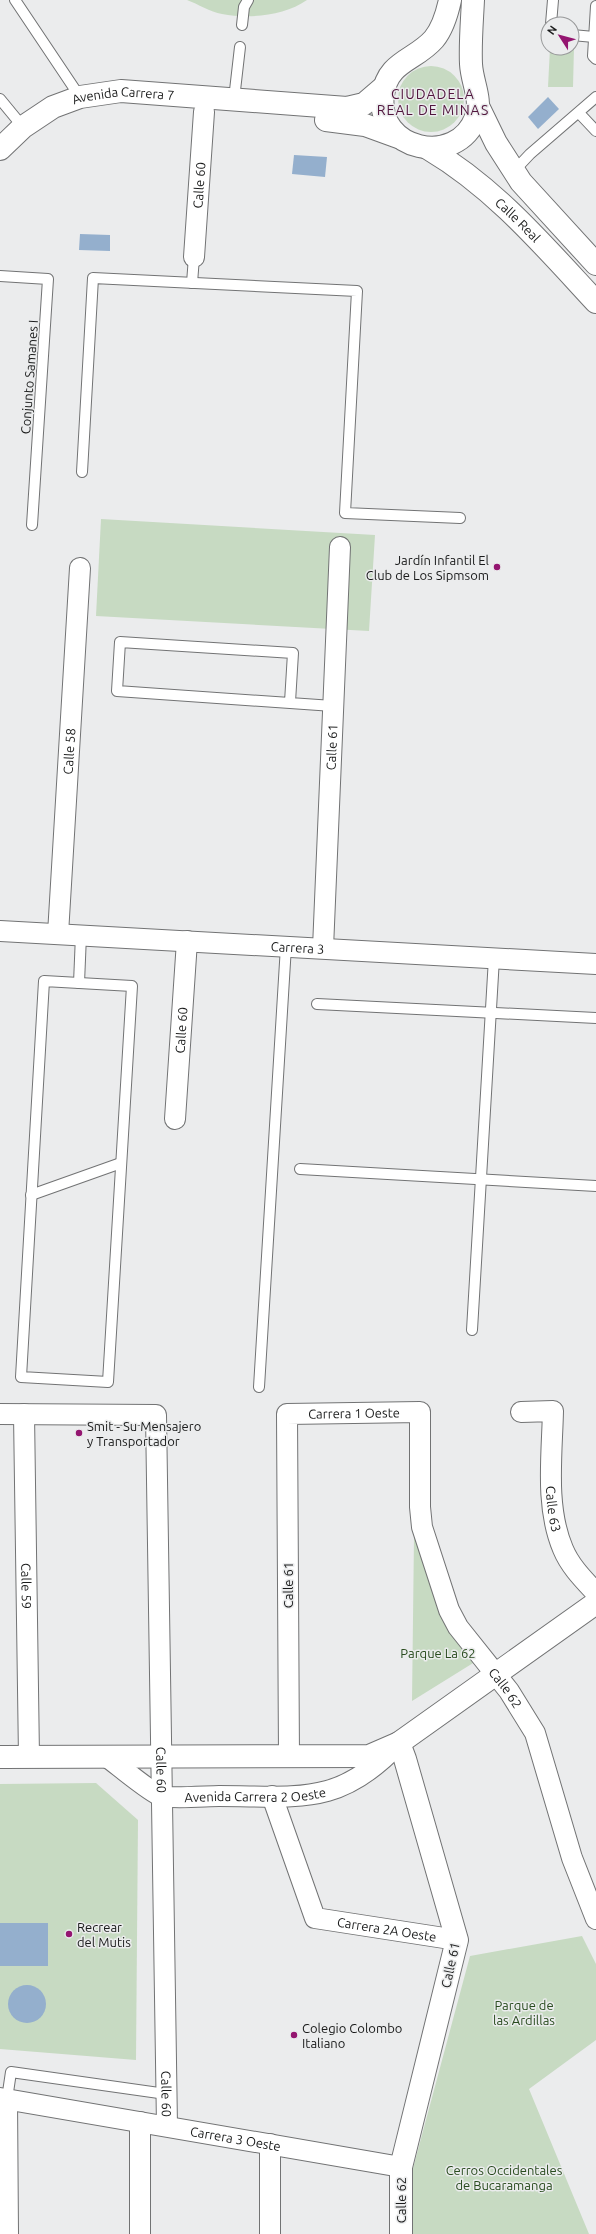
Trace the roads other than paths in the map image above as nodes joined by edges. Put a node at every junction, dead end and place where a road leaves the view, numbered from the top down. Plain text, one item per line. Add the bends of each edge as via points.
1 (15, 0) edge
2 (248, 0) edge
3 (450, 0) edge
4 (473, 0) edge
5 (553, 0) edge
6 (596, 6) edge
7 (552, 16) edge
8 (242, 25) dead end
9 (580, 36) edge
10 (594, 37) junction
11 (240, 47) dead end
12 (596, 59) edge
13 (385, 86) junction
14 (80, 97) junction
15 (596, 97) edge
16 (0, 99) edge
17 (234, 99) junction
18 (478, 106) junction
19 (204, 112) junction
20 (579, 113) junction
21 (23, 127) junction
22 (596, 131) edge
23 (398, 137) junction
24 (0, 149) edge
25 (429, 149) junction
26 (514, 171) junction
27 (194, 257) joint
28 (596, 264) edge
29 (0, 276) edge
30 (192, 283) junction
31 (596, 302) edge
32 (82, 472) dead end
33 (460, 518) dead end
34 (32, 525) dead end
35 (340, 546) dead end
36 (80, 568) dead end
37 (290, 702) junction
38 (333, 706) junction
39 (0, 931) edge
40 (58, 934) junction
41 (81, 935) junction
42 (187, 941) junction
43 (286, 946) junction
44 (323, 948) junction
45 (494, 958) junction
46 (596, 964) edge
47 (79, 983) junction
48 (317, 1004) dead end
49 (491, 1012) junction
50 (596, 1018) edge
51 (175, 1119) dead end
52 (121, 1163) junction
53 (300, 1169) dead end
54 (481, 1179) junction
55 (596, 1186) edge
56 (31, 1194) junction
57 (472, 1330) dead end
58 (259, 1387) dead end
59 (420, 1412) joint
60 (521, 1412) dead end
61 (0, 1414) edge
62 (24, 1414) junction
63 (288, 1414) joint
64 (596, 1593) edge
65 (596, 1603) edge
66 (495, 1674) junction
67 (399, 1743) junction
68 (0, 1757) edge
69 (29, 1757) junction
70 (107, 1757) junction
71 (160, 1757) junction
72 (289, 1757) junction
73 (161, 1796) junction
74 (272, 1796) junction
75 (596, 1919) edge
76 (458, 1940) junction
77 (166, 2094) junction
78 (4, 2098) edge
79 (140, 2122) junction
80 (167, 2126) junction
81 (270, 2144) junction
82 (401, 2167) junction
83 (8, 2234) edge
84 (140, 2234) edge
85 (270, 2234) edge
86 (401, 2234) edge

1 - 14 lane
2 - 8 lane via 244,7
3 - 13 main road via 444,21 434,40 398,65
4 - 18 main road via 471,62 479,97
5 - 7 lane
6 - 10 lane
9 - 10 lane
10 - 12 lane via 593,56
11 - 17 lane
13 - 17 main road, Avenida Carrera 7 via 364,104 347,108
13 - 23 main road via 382,104 384,113
14 - 17 main road, Avenida Carrera 7 via 121,92
14 - 19 main road, Avenida Carrera 7 via 119,107
14 - 21 main road via 54,107
15 - 20 lane
16 - 21 lane
18 - 25 main road via 469,130 459,139 448,146
18 - 26 main road, Calle Real via 496,143
19 - 23 main road, Avenida Carrera 7 via 355,122
19 - 27 street, Calle 60
20 - 22 lane
20 - 26 lane via 530,154
21 - 24 main road
23 - 25 main road, Avenida Carrera 7 via 413,145
25 - 31 main road, Calle Real via 457,166 507,207
26 - 28 main road, Calle Real
27 - 30 lane
29 - 34 lane, Conjunto Samanes I via 48,278
30 - 32 lane via 93,278
30 - 33 lane via 357,291 345,513
35 - 38 street, Calle 61
36 - 40 street, Calle 58
37 - 37 lane via 117,691 120,642 293,653
37 - 38 lane
38 - 44 street, Calle 61
39 - 40 street, Carrera 3
40 - 41 street, Carrera 3
41 - 42 street, Carrera 3
41 - 47 lane
42 - 43 street, Carrera 3
42 - 51 street, Calle 60
43 - 44 street, Carrera 3
43 - 58 lane
44 - 45 street, Carrera 3
45 - 46 street, Carrera 3
45 - 49 lane
47 - 52 lane via 132,986
47 - 56 lane via 44,982
48 - 49 lane
49 - 50 lane
49 - 54 lane
52 - 56 lane
52 - 56 lane via 108,1382 21,1377
53 - 54 lane
54 - 55 lane
54 - 57 lane
59 - 63 street, Carrera 1 Oeste
59 - 66 street, Calle 62 via 422,1527 453,1619
60 - 64 street, Calle 63 via 552,1412 552,1489 556,1526 563,1549 576,1572
61 - 62 street
62 - 69 street, Calle 59
62 - 71 street, Calle 60 via 156,1415
63 - 72 street, Calle 61
65 - 66 main road, Avenida Carrera 2 Oeste
66 - 67 main road, Avenida Carrera 2 Oeste
66 - 75 street, Calle 62 via 509,1691 535,1733 572,1858
67 - 72 main road, Avenida Carrera 2 Oeste via 369,1756
67 - 74 street, Avenida Carrera 2 Oeste via 379,1764 355,1780 329,1792 300,1797
67 - 76 main road, Calle 61
68 - 69 main road, Avenida Carrera 2 Oeste
69 - 70 main road, Avenida Carrera 2 Oeste
70 - 71 main road, Avenida Carrera 2 Oeste
70 - 73 street
71 - 72 main road, Avenida Carrera 2 Oeste
71 - 73 street, Calle 60
73 - 74 street, Avenida Carrera 2 Oeste
73 - 77 street, Calle 60
74 - 76 street, Carrera 2A Oeste via 315,1918
76 - 82 main road, Calle 61
77 - 78 lane via 11,2072
77 - 80 street, Calle 60
78 - 79 street, Carrera 3 Oeste
78 - 83 street
79 - 80 street, Carrera 3 Oeste
79 - 84 street, Calle 60
80 - 81 street, Carrera 3 Oeste
81 - 82 street, Carrera 3 Oeste
81 - 85 street
82 - 86 main road, Calle 62

